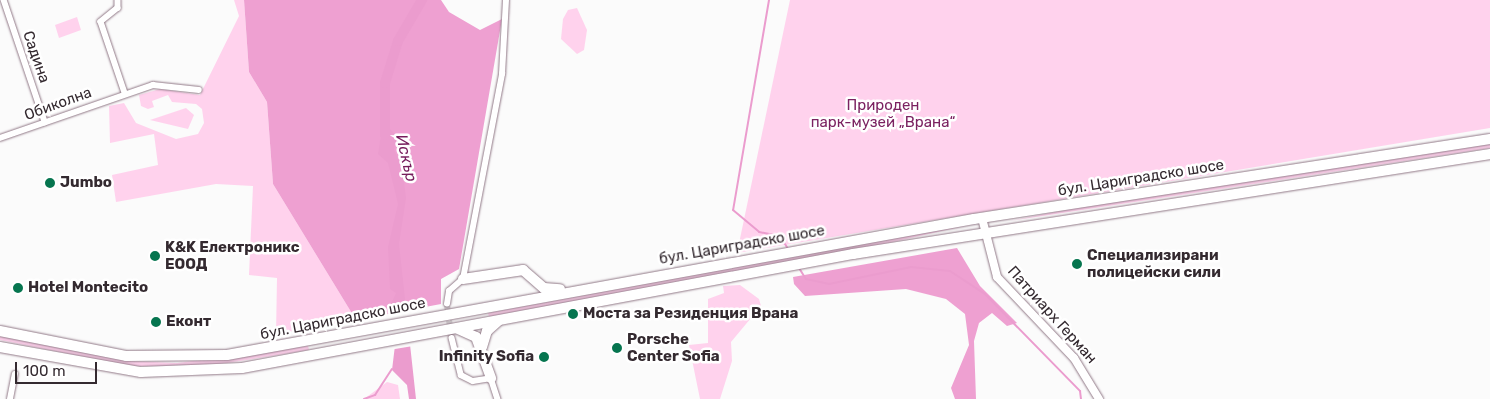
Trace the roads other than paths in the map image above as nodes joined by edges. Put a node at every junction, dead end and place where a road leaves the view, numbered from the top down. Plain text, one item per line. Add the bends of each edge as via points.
1 (4, 0) edge
2 (118, 0) edge
3 (506, 0) edge
4 (199, 90) dead end
5 (125, 93) junction
6 (46, 122) junction
7 (0, 138) edge
8 (1490, 139) edge
9 (1490, 154) edge
10 (982, 218) junction
11 (984, 232) junction
12 (463, 279) junction
13 (537, 281) junction
14 (591, 288) junction
15 (447, 304) tunnel mouth
16 (502, 304) junction
17 (500, 320) junction
18 (0, 331) edge
19 (453, 333) junction
20 (0, 347) edge
21 (482, 347) junction
22 (15, 374) dead end
23 (491, 378) junction
24 (10, 399) edge
25 (498, 399) edge
26 (1100, 399) edge

1 - 6 street, Садина
2 - 5 street via 118,8 101,22
3 - 12 street via 502,74
4 - 5 street, Обиколна via 153,85
5 - 6 street, Обиколна
6 - 7 street, Обиколна
8 - 10 highway, бул. Цариградско шосе
9 - 11 highway, бул. Цариградско шосе
10 - 11 street, Патриарх Герман
10 - 14 highway, бул. Цариградско шосе
11 - 17 highway, бул. Цариградско шосе
11 - 26 street, Патриарх Герман via 997,277 1074,358
12 - 13 highway via 524,270
12 - 15 street via 449,290
13 - 14 highway via 550,290
13 - 16 highway via 533,291
14 - 16 highway, бул. Цариградско шосе
16 - 18 highway, бул. Цариградско шосе via 241,352 173,358 108,353
17 - 19 highway, бул. Цариградско шосе
17 - 21 highway via 487,331
19 - 20 highway, бул. Цариградско шосе via 431,332 242,368 174,373 107,369
19 - 21 highway via 472,335
19 - 23 street via 460,375 473,381
21 - 23 highway
22 - 24 street
23 - 25 street

